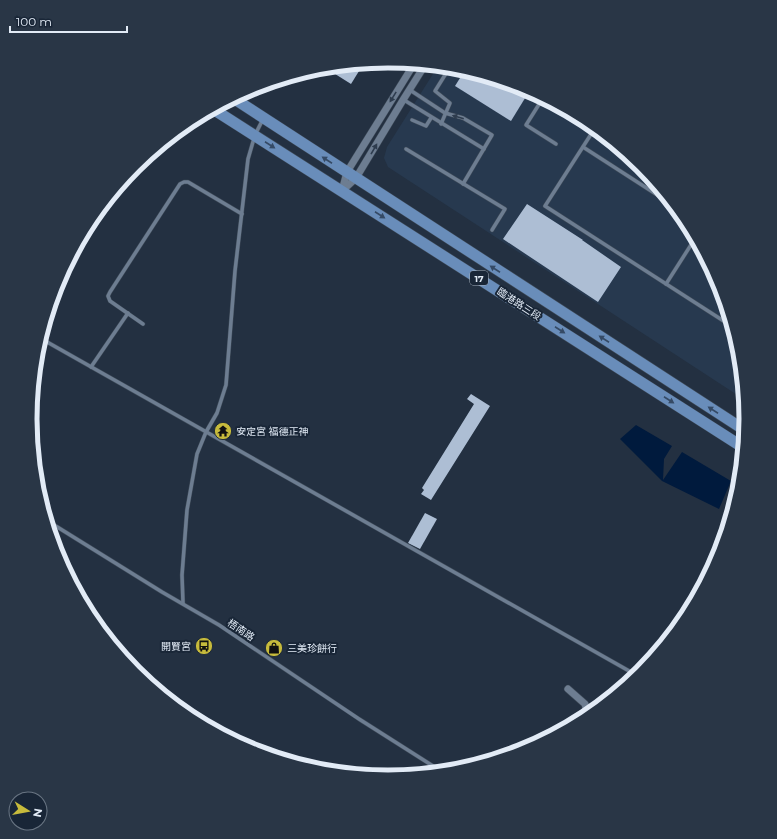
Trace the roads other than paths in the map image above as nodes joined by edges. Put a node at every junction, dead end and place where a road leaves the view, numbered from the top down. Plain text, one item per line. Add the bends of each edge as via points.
1 (411, 69) edge
2 (422, 70) edge
3 (446, 73) edge
4 (409, 90) junction
5 (403, 100) junction
6 (239, 102) edge
7 (540, 102) edge
8 (219, 112) edge
9 (445, 113) junction
10 (264, 118) junction
11 (431, 118) junction
12 (412, 120) dead end
13 (441, 124) junction
14 (592, 133) edge
15 (255, 135) junction
16 (556, 144) dead end
17 (583, 147) junction
18 (406, 149) dead end
19 (484, 149) junction
20 (347, 172) junction
21 (356, 178) junction
22 (463, 184) junction
23 (342, 191) junction
24 (659, 196) edge
25 (242, 214) junction
26 (492, 230) dead end
27 (692, 243) edge
28 (666, 284) junction
29 (128, 313) junction
30 (726, 322) edge
31 (143, 324) dead end
32 (46, 342) edge
33 (91, 367) junction
34 (740, 427) edge
35 (206, 432) junction
36 (739, 445) edge
37 (55, 527) edge
38 (183, 603) junction
39 (632, 673) edge
40 (568, 689) dead end
41 (587, 710) edge
42 (437, 768) edge

1 -> 20 street
2 - 4 street
3 - 9 lane via 435,91 450,103
4 - 5 street
4 - 9 lane
5 - 11 lane
21 -> 5 street
6 - 10 main road, 臨港路三段 / 17
7 - 16 lane via 526,125
8 - 15 main road, 臨港路三段 / 17
9 - 13 lane
19 -> 9 lane via 492,136 463,118
10 - 15 lane
20 -> 10 main road, 臨港路三段 / 17
11 - 12 lane via 426,126
11 - 13 lane
13 - 19 lane
14 - 17 lane
15 -> 23 main road, 臨港路三段 / 17
15 - 25 lane via 248,159
17 - 24 lane
17 - 28 lane via 545,206
18 - 22 lane
19 - 22 lane
20 - 21 main road, 臨港路三段 / 17
20 - 23 street
21 - 23 street
34 -> 21 main road, 臨港路三段 / 17
22 - 26 lane via 505,209
23 -> 36 main road, 臨港路三段 / 17
25 - 29 lane via 188,182 180,184 108,296 110,301
25 - 35 lane via 226,385 218,412
27 - 28 lane
28 - 30 lane
29 - 31 lane
29 - 33 lane
32 - 33 lane
33 - 35 lane
35 - 38 lane via 197,454 187,510 182,575
35 - 39 lane
37 - 38 lane, 梧南路
38 - 42 lane, 梧南路
40 - 41 street via 585,704

